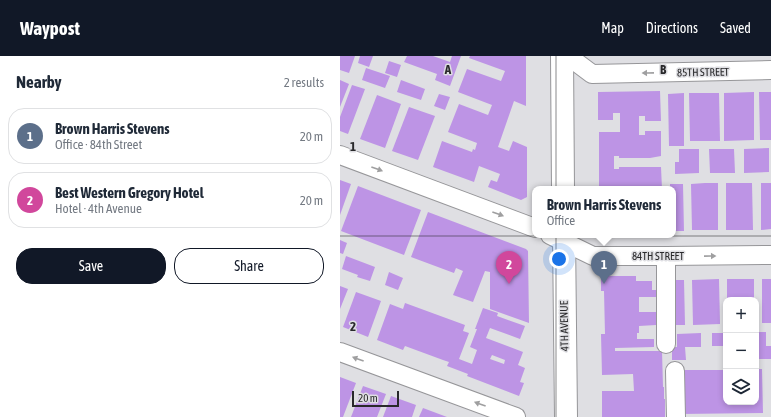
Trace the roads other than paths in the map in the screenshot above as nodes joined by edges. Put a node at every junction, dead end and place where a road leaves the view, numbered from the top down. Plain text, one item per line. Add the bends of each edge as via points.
1 (562, 56) edge
2 (568, 56) edge
3 (771, 70) edge
4 (340, 155) edge
5 (563, 186) edge
6 (532, 227) edge
7 (559, 238) edge
8 (561, 238) edge
9 (771, 255) edge
10 (666, 256) junction
11 (666, 344) dead end
12 (340, 352) edge
13 (675, 371) dead end
14 (516, 417) edge
15 (566, 417) edge
16 (676, 417) edge

1 - 5 main road
3 -> 2 street, 85TH STREET via 592,74
4 -> 6 street
7 - 15 main road, 4TH AVENUE
8 - 10 street, 84TH STREET via 593,256
10 -> 9 street, 84TH STREET
10 - 11 street
14 -> 12 street
13 - 16 street

